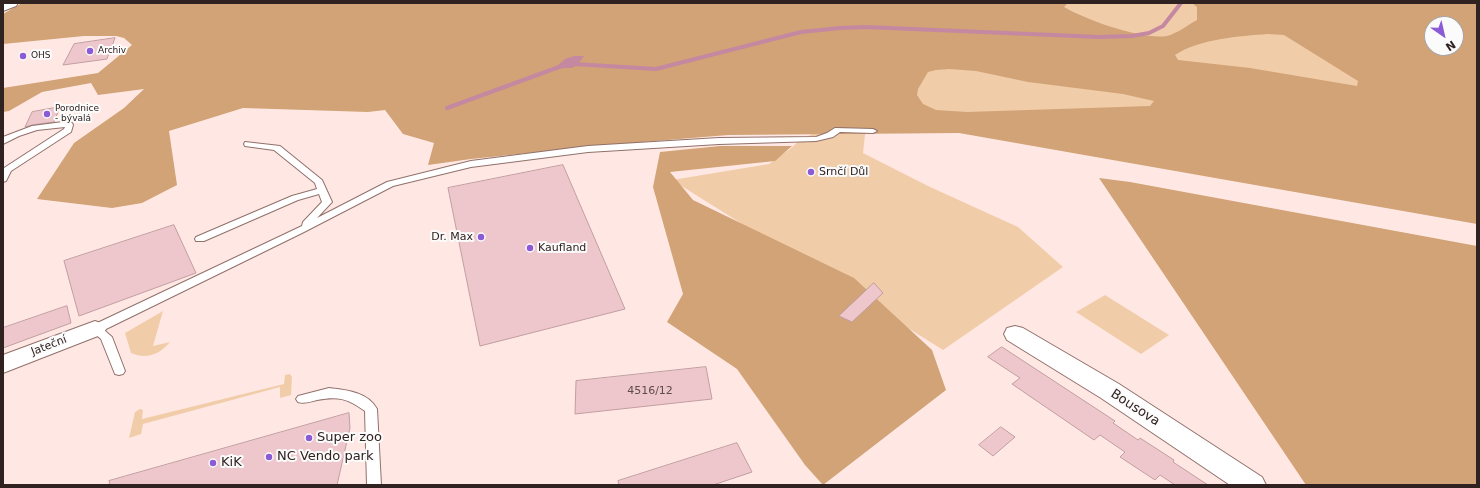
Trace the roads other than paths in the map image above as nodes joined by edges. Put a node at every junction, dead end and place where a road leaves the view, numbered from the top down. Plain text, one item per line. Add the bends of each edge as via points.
1 (873, 131) dead end
2 (3, 141) edge
3 (248, 144) dead end
4 (5, 168) edge
5 (3, 179) edge
6 (322, 190) junction
7 (299, 231) junction
8 (200, 239) dead end
9 (95, 329) junction
10 (1015, 334) dead end
11 (3, 364) edge
12 (119, 371) dead end
13 (302, 399) dead end
14 (374, 485) edge
15 (1252, 485) edge

1 - 7 lane via 838,130 816,139 719,141 588,149 471,164 390,184
2 - 4 lane via 21,132 59,124 69,125 68,130
3 - 6 lane via 277,148 319,182
4 - 5 lane
6 - 7 lane via 327,202
6 - 8 lane via 295,198
7 - 9 lane
9 - 11 street, Jateční
9 - 12 lane via 106,337
10 - 15 street, Bousova via 1110,391
13 - 14 lane via 329,393 353,396 371,409

